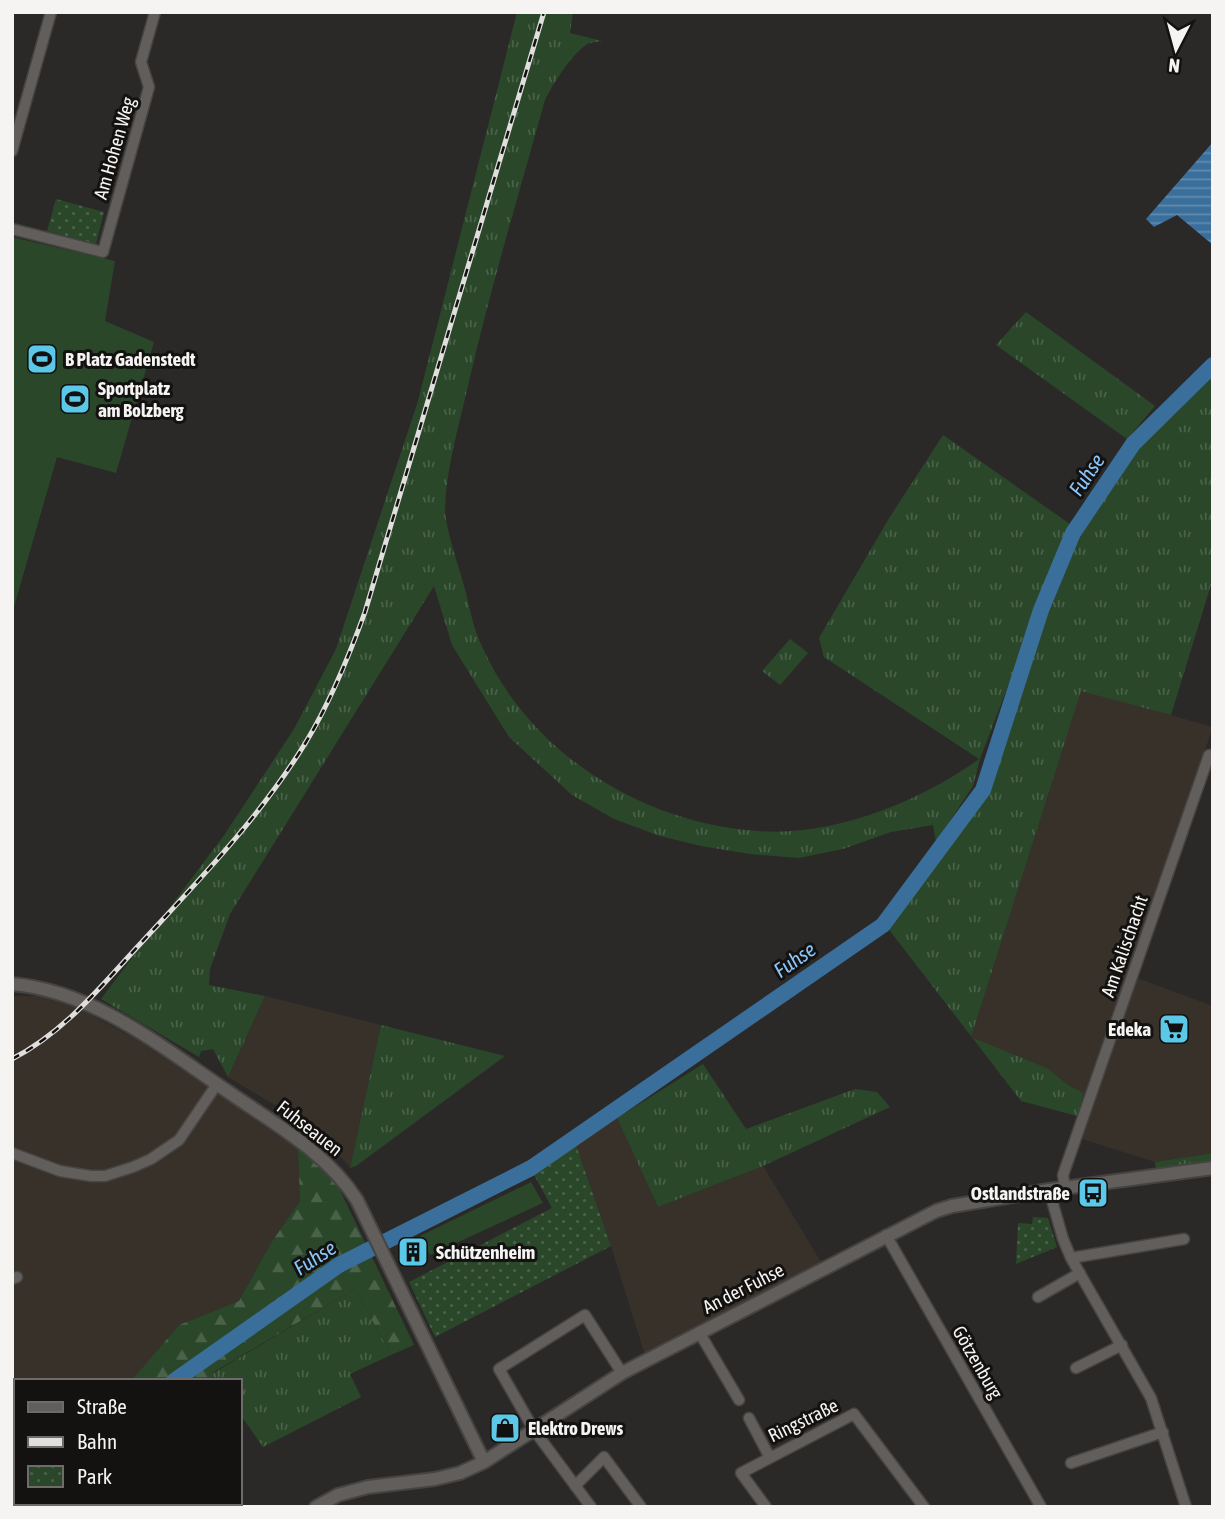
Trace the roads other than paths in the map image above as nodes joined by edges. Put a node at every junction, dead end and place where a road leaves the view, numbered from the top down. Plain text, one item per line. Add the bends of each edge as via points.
1 (51, 12) edge
2 (155, 12) edge
3 (12, 151) edge
4 (12, 229) edge
5 (1209, 755) dead end
6 (12, 984) edge
7 (217, 1084) junction
8 (12, 1153) edge
9 (1213, 1168) edge
10 (1065, 1188) junction
11 (1049, 1190) junction
12 (886, 1236) junction
13 (1184, 1239) dead end
14 (1071, 1258) junction
15 (1080, 1273) junction
16 (1038, 1297) dead end
17 (699, 1332) junction
18 (1122, 1345) junction
19 (1076, 1368) dead end
20 (622, 1373) junction
21 (739, 1400) dead end
22 (749, 1418) dead end
23 (534, 1430) junction
24 (1163, 1433) junction
25 (769, 1456) junction
26 (484, 1462) junction
27 (1071, 1463) dead end
28 (575, 1486) junction
29 (316, 1507) edge
30 (591, 1507) edge
31 (641, 1507) edge
32 (766, 1507) edge
33 (924, 1507) edge
34 (1041, 1507) edge
35 (1186, 1507) edge

1 - 3 street
2 - 4 street, Am Hohen Weg via 141,62 149,87 103,252
5 - 10 street, Am Kalischacht via 1063,1175
6 - 7 street, Fuhseauen via 64,995 98,1010 139,1031
7 - 8 street via 179,1140 133,1167 90,1176 60,1171
7 - 26 street, Fuhseauen via 307,1145 347,1184
9 - 10 street, An der Fuhse
10 - 11 street, An der Fuhse
11 - 12 street, An der Fuhse via 952,1206
11 - 14 street
12 - 17 street, An der Fuhse
12 - 34 street, Götzenburg
13 - 14 street
14 - 15 street
15 - 16 street
15 - 18 street
17 - 20 street, An der Fuhse
17 - 21 street
18 - 19 street
18 - 24 street via 1152,1398
20 - 23 street, An der Fuhse
20 - 23 street via 585,1315 499,1369
22 - 25 street
23 - 26 street, An der Fuhse
23 - 28 street
24 - 27 street
24 - 35 street
25 - 32 street, Ringstraße via 741,1473
25 - 33 street, Ringstraße via 854,1414
26 - 29 street, An der Fuhse via 435,1479 338,1495
28 - 30 street
28 - 31 street via 604,1457

